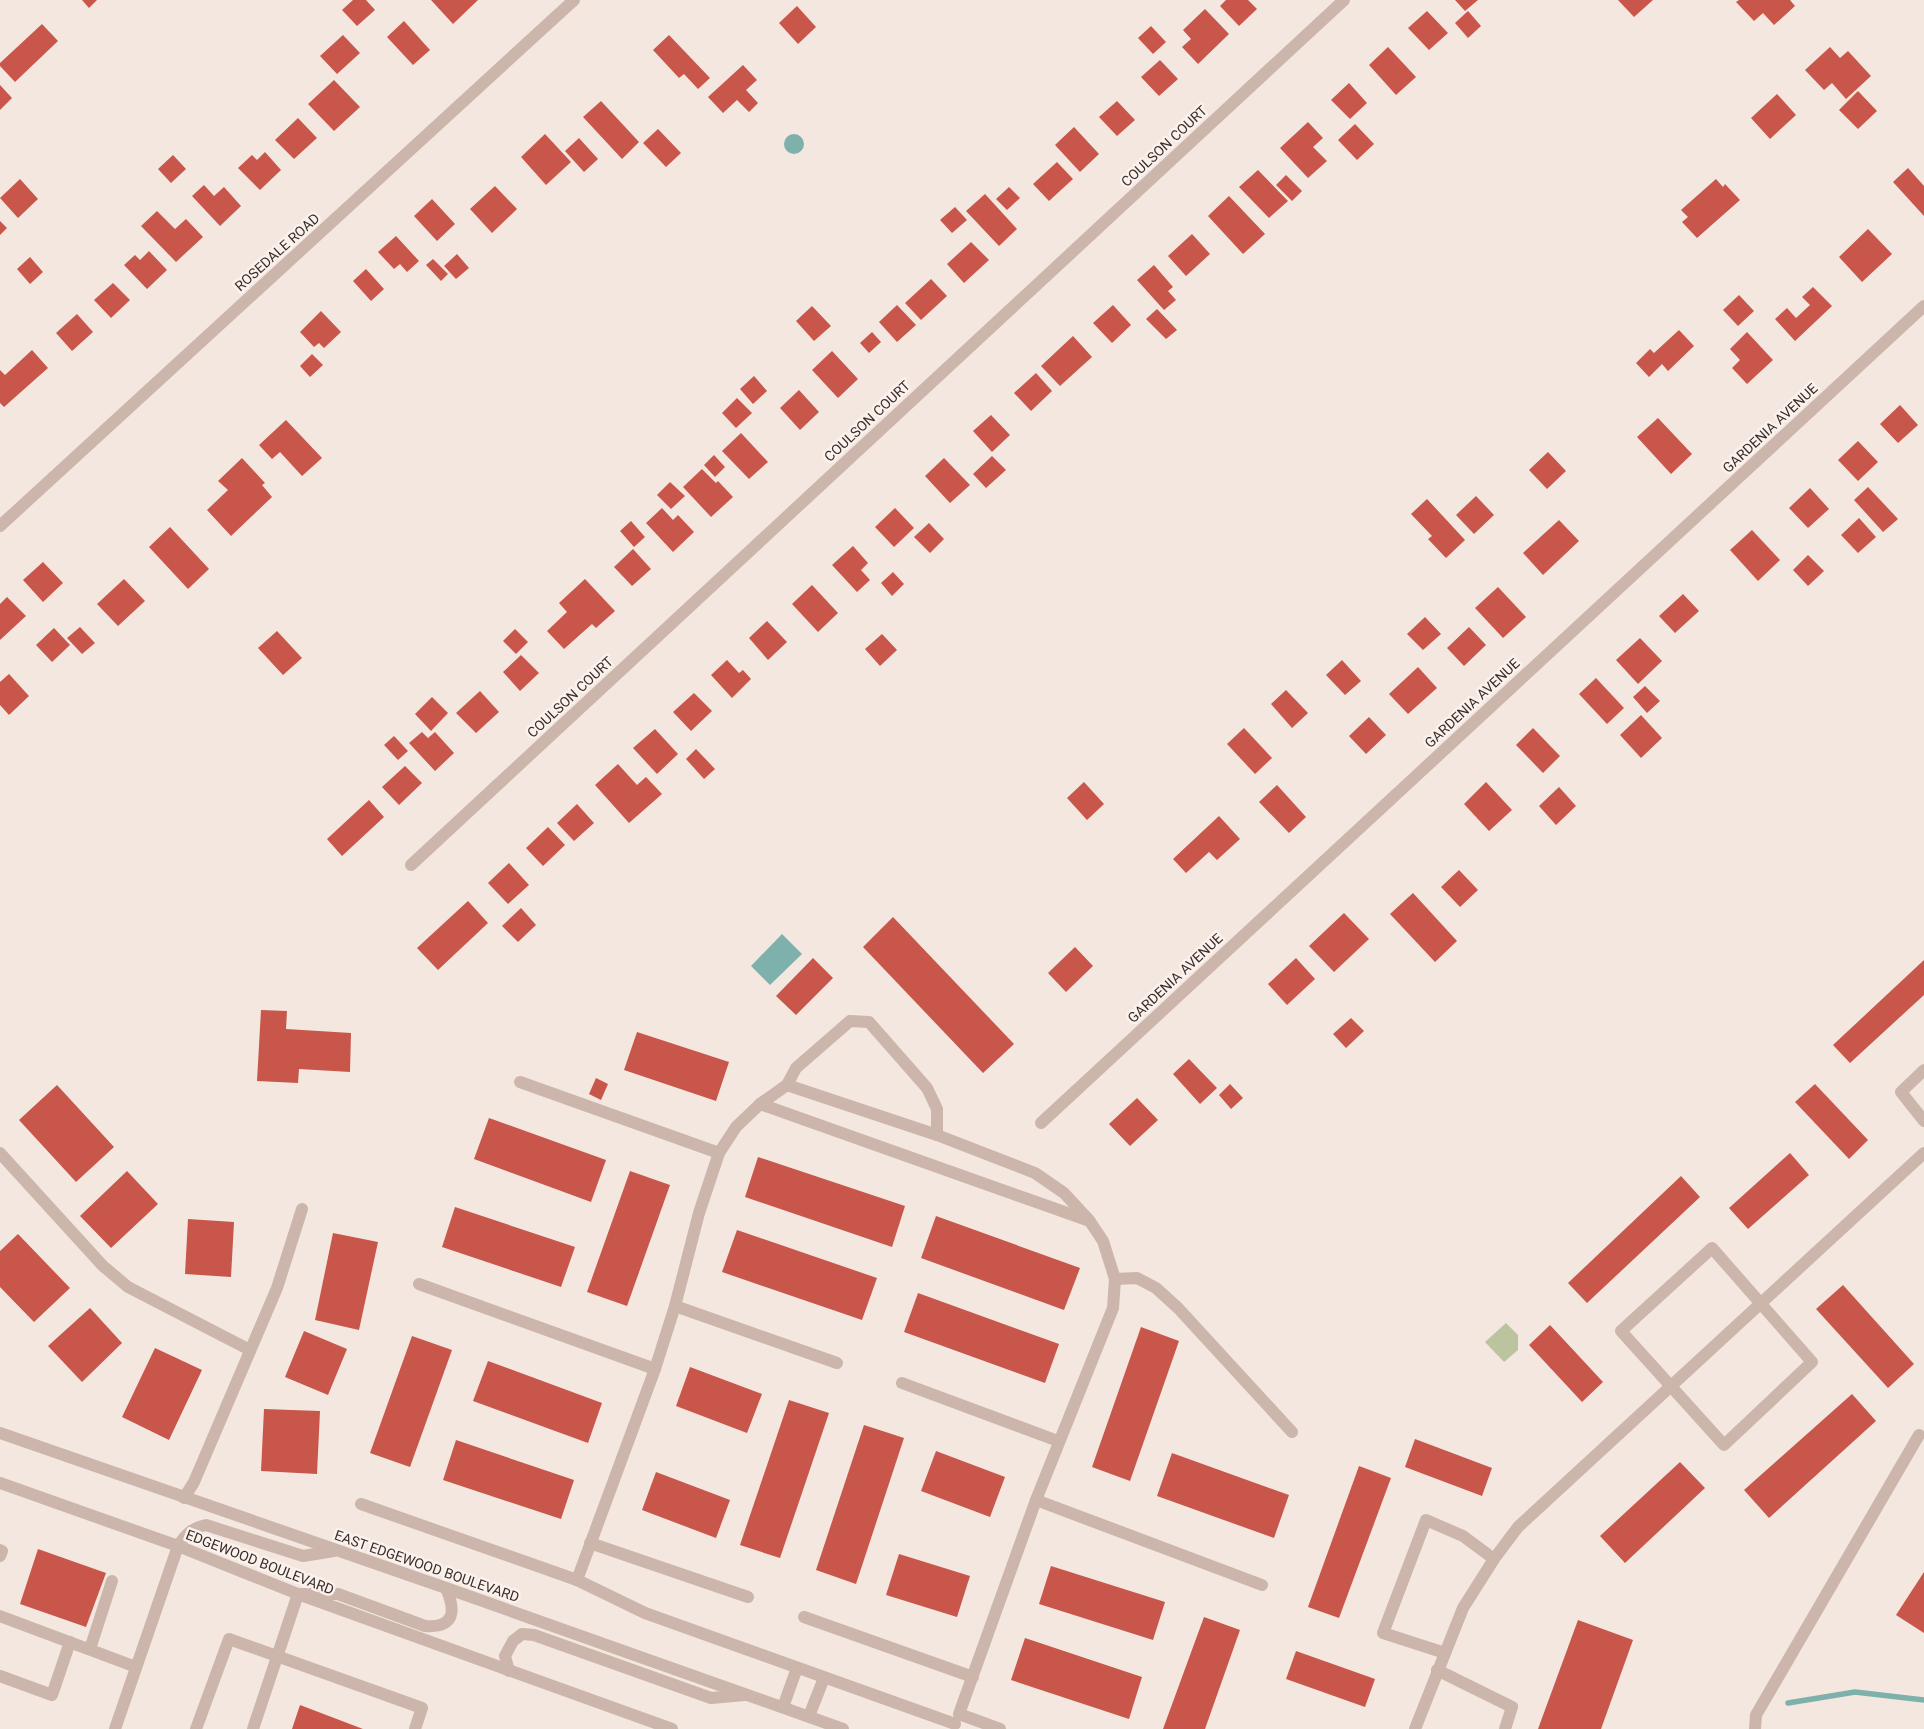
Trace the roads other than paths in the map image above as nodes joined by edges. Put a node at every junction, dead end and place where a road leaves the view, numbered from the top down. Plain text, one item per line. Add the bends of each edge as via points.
1 (574, 0) edge
2 (1344, 0) edge
3 (1924, 306) edge
4 (0, 526) edge
5 (411, 865) dead end
6 (1924, 1070) edge
7 (520, 1082) dead end
8 (787, 1085) junction
9 (760, 1104) junction
10 (1924, 1121) edge
11 (1041, 1123) dead end
12 (937, 1135) junction
13 (0, 1153) edge
14 (719, 1153) junction
15 (1924, 1153) edge
16 (302, 1209) dead end
17 (1089, 1220) junction
18 (1115, 1279) junction
19 (419, 1284) dead end
20 (1760, 1304) junction
21 (675, 1306) junction
22 (250, 1350) junction
23 (836, 1363) dead end
24 (655, 1368) junction
25 (902, 1383) dead end
26 (1672, 1386) junction
27 (1292, 1432) dead end
28 (0, 1433) edge
29 (1922, 1434) edge
30 (1058, 1441) junction
31 (0, 1484) edge
32 (184, 1498) junction
33 (1036, 1500) junction
34 (361, 1504) dead end
35 (590, 1543) junction
36 (178, 1546) junction
37 (0, 1550) edge
38 (337, 1551) junction
39 (0, 1556) edge
40 (1494, 1559) junction
41 (577, 1580) junction
42 (112, 1581) dead end
43 (1262, 1586) dead end
44 (446, 1588) junction
45 (298, 1594) junction
46 (748, 1597) dead end
47 (0, 1616) edge
48 (804, 1617) dead end
49 (70, 1642) junction
50 (90, 1650) junction
51 (1445, 1653) junction
52 (278, 1656) junction
53 (136, 1667) junction
54 (797, 1668) junction
55 (1437, 1670) junction
56 (509, 1671) junction
57 (0, 1676) edge
58 (973, 1677) junction
59 (824, 1678) junction
60 (747, 1694) junction
61 (782, 1707) junction
62 (808, 1716) junction
63 (956, 1723) edge
64 (115, 1729) edge
65 (196, 1729) edge
66 (253, 1729) edge
67 (415, 1729) edge
68 (672, 1729) edge
69 (843, 1729) edge
70 (1000, 1729) edge
71 (1415, 1729) edge
72 (1505, 1729) edge
73 (1755, 1729) edge

1 - 4 street, ROSEDALE ROAD
2 - 5 street, COULSON COURT
3 - 11 street, GARDENIA AVENUE
6 - 10 street via 1900,1092
7 - 14 street
8 - 9 street
8 - 12 street
8 - 12 street via 796,1068 850,1021 869,1022 927,1088 937,1109
9 - 14 street via 736,1127
9 - 17 street
12 - 17 street via 1035,1173 1064,1193
13 - 22 street via 103,1266 128,1287
14 - 21 street via 699,1213
15 - 20 street
16 - 22 street via 277,1288
17 - 18 street via 1103,1241
18 - 27 street via 1137,1278 1156,1288
18 - 30 street via 1112,1308
19 - 24 street
20 - 26 street
20 - 26 street via 1712,1248 1621,1331
20 - 26 street via 1812,1362 1724,1445
21 - 23 street
21 - 24 street
22 - 32 street via 194,1482
24 - 35 street
25 - 30 street
26 - 40 street via 1518,1527
28 - 32 street, EAST EDGEWOOD BOULEVARD
29 - 73 street via 1756,1715
30 - 33 street
31 - 36 street, EDGEWOOD BOULEVARD
32 - 38 street, EAST EDGEWOOD BOULEVARD
33 - 43 street
33 - 58 street
34 - 41 street
35 - 41 street
35 - 46 street
36 - 38 street via 187,1533 206,1525 303,1556
36 - 45 street, EDGEWOOD BOULEVARD
36 - 53 street
37 - 39 street
38 - 44 street, EAST EDGEWOOD BOULEVARD
40 - 51 street via 1462,1608
40 - 51 street via 1463,1536 1426,1520 1384,1633
41 - 54 street via 645,1613
42 - 50 street
44 - 45 street via 453,1612 446,1622 435,1627 338,1594
44 - 60 street, EAST EDGEWOOD BOULEVARD
45 - 52 street
45 - 56 street, EDGEWOOD BOULEVARD
47 - 49 street
48 - 58 street
49 - 50 street
49 - 57 street via 52,1695
50 - 53 street
51 - 55 street
52 - 65 street via 229,1639
52 - 66 street
52 - 67 street via 422,1708
53 - 64 street
54 - 59 street
54 - 61 street
55 - 71 street
55 - 72 street via 1512,1706
56 - 60 street via 505,1656 513,1642 522,1634 534,1635 711,1698
56 - 68 street
58 - 63 street
59 - 62 street
59 - 63 street
60 - 61 street, EAST EDGEWOOD BOULEVARD
61 - 62 street, EAST EDGEWOOD BOULEVARD
62 - 69 street, EAST EDGEWOOD BOULEVARD
63 - 70 street

